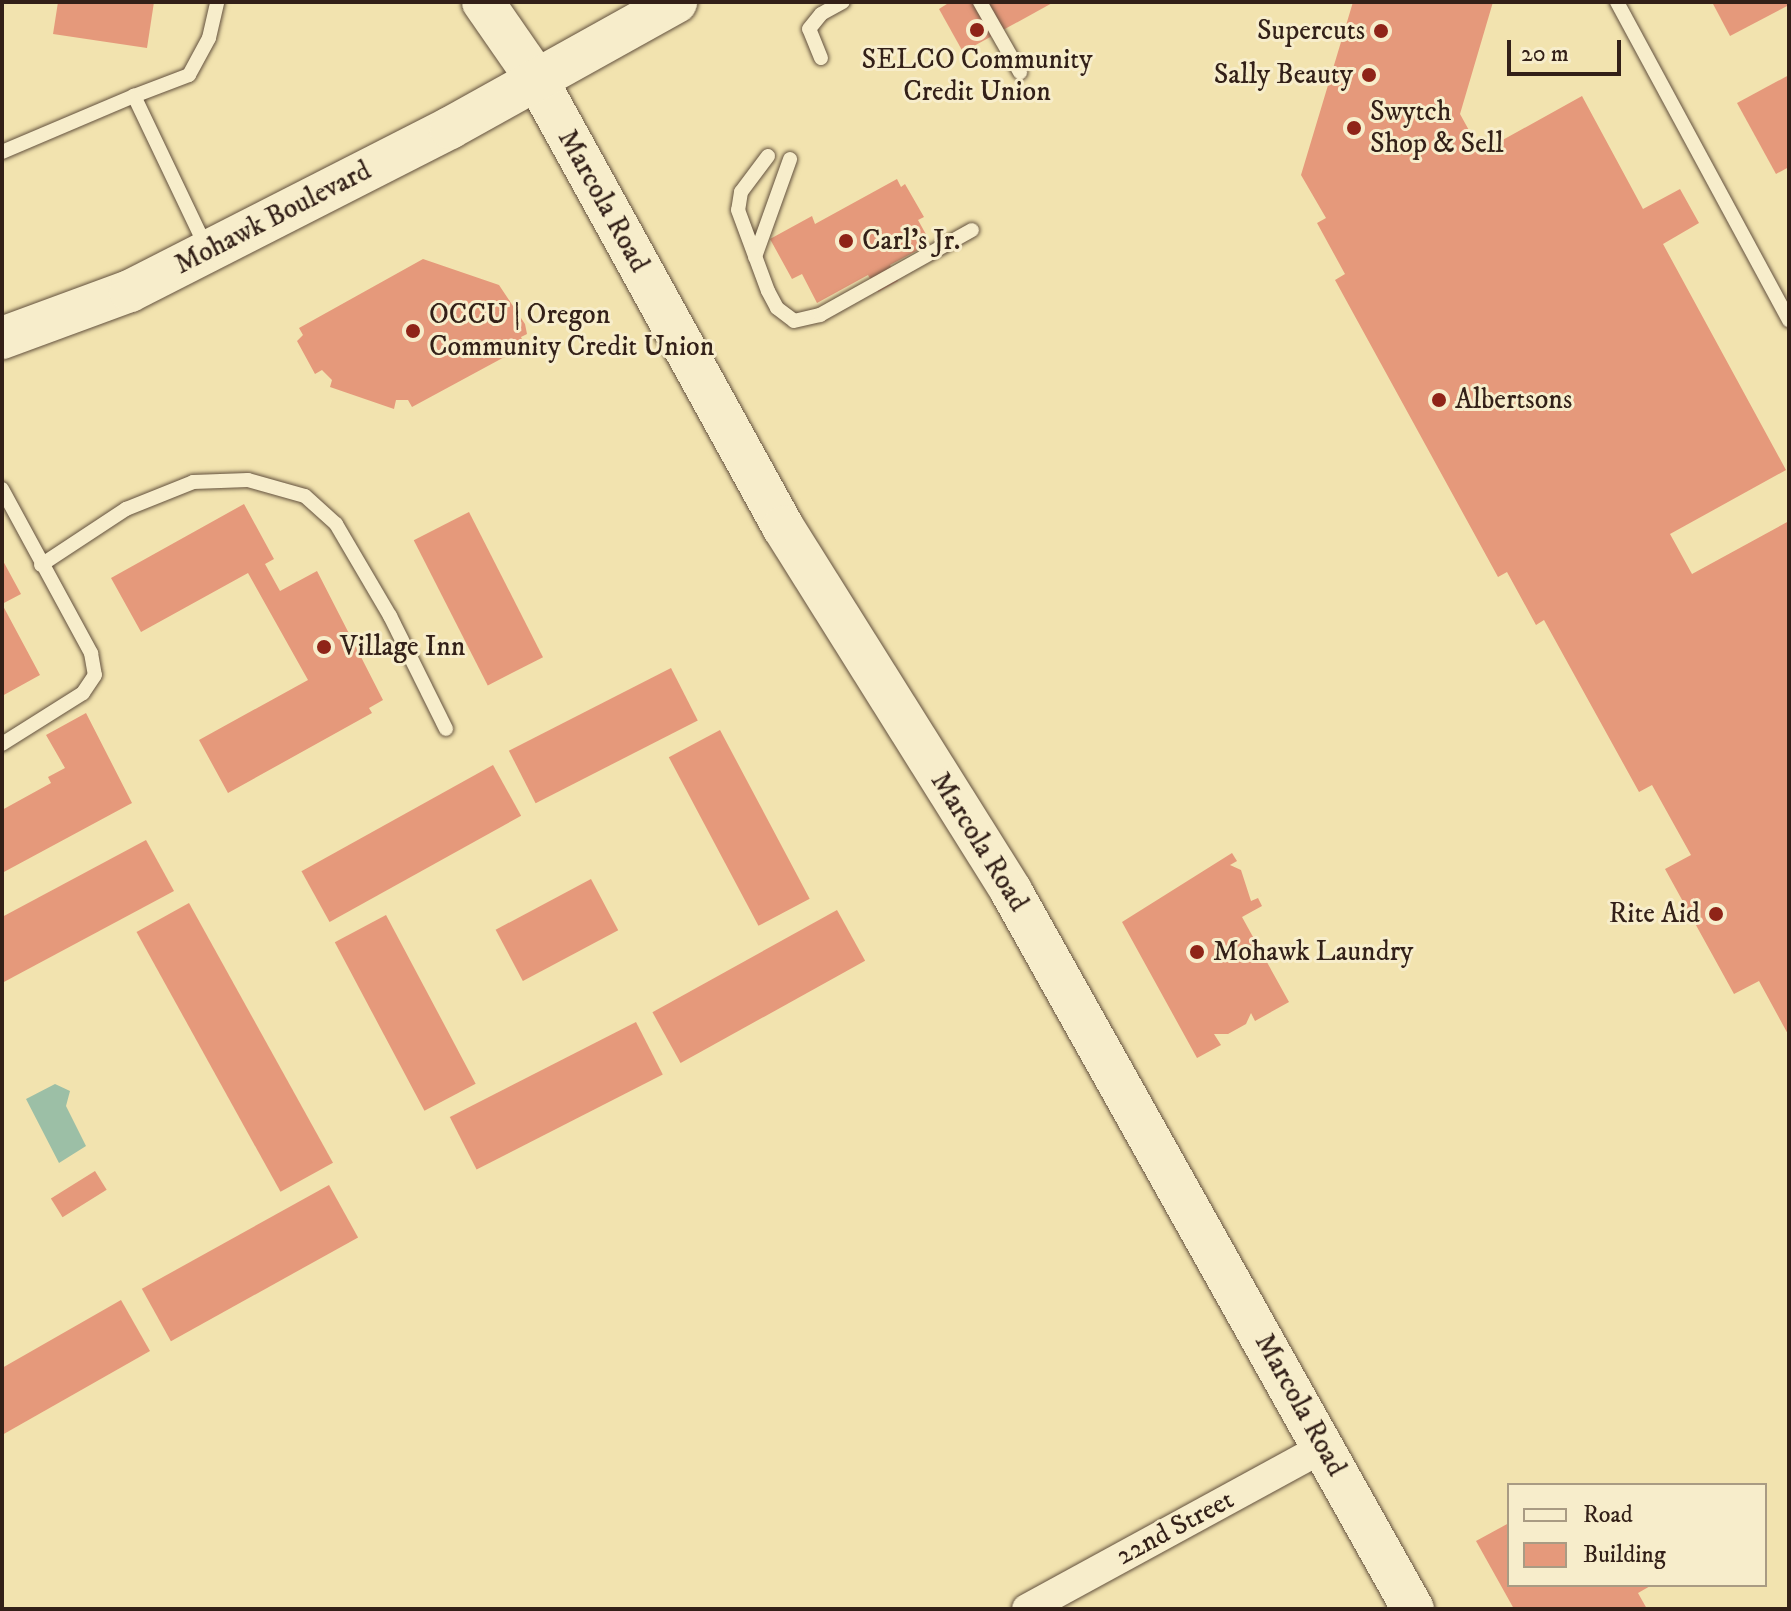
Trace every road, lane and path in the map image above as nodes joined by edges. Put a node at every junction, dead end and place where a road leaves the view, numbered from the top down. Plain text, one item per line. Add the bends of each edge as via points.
1 (217, 2) edge
2 (483, 2) edge
3 (676, 2) edge
4 (843, 2) edge
5 (980, 2) edge
6 (1617, 2) edge
7 (821, 58) dead end
8 (1020, 72) dead end
9 (537, 80) junction
10 (134, 96) junction
11 (2, 152) edge
12 (768, 156) dead end
13 (790, 159) dead end
14 (972, 230) dead end
15 (208, 251) junction
16 (755, 257) junction
17 (1789, 320) edge
18 (2, 338) edge
19 (2, 489) edge
20 (41, 565) junction
21 (446, 729) dead end
22 (2, 744) edge
23 (1324, 1447) junction
24 (1027, 1609) edge
25 (1413, 1609) edge

1 - 10 lane via 209,38 189,75
2 - 9 main road, Marcola Road
3 - 9 main road, Mohawk Boulevard
4 - 7 lane via 821,14 809,29
5 - 8 lane
6 - 17 lane
9 - 15 main road, Mohawk Boulevard
9 - 23 main road, Marcola Road via 769,502 1011,891
10 - 11 lane
10 - 15 lane
12 - 16 lane via 741,192 738,210
13 - 16 lane
14 - 16 lane via 805,321 785,317 777,308
15 - 18 main road, Mohawk Boulevard via 130,291
19 - 20 lane
20 - 21 lane via 126,509 193,482 248,480 305,496 336,524 390,616
20 - 22 lane via 91,653 95,675 83,693
23 - 24 street, 22nd Street
23 - 25 main road, Marcola Road

